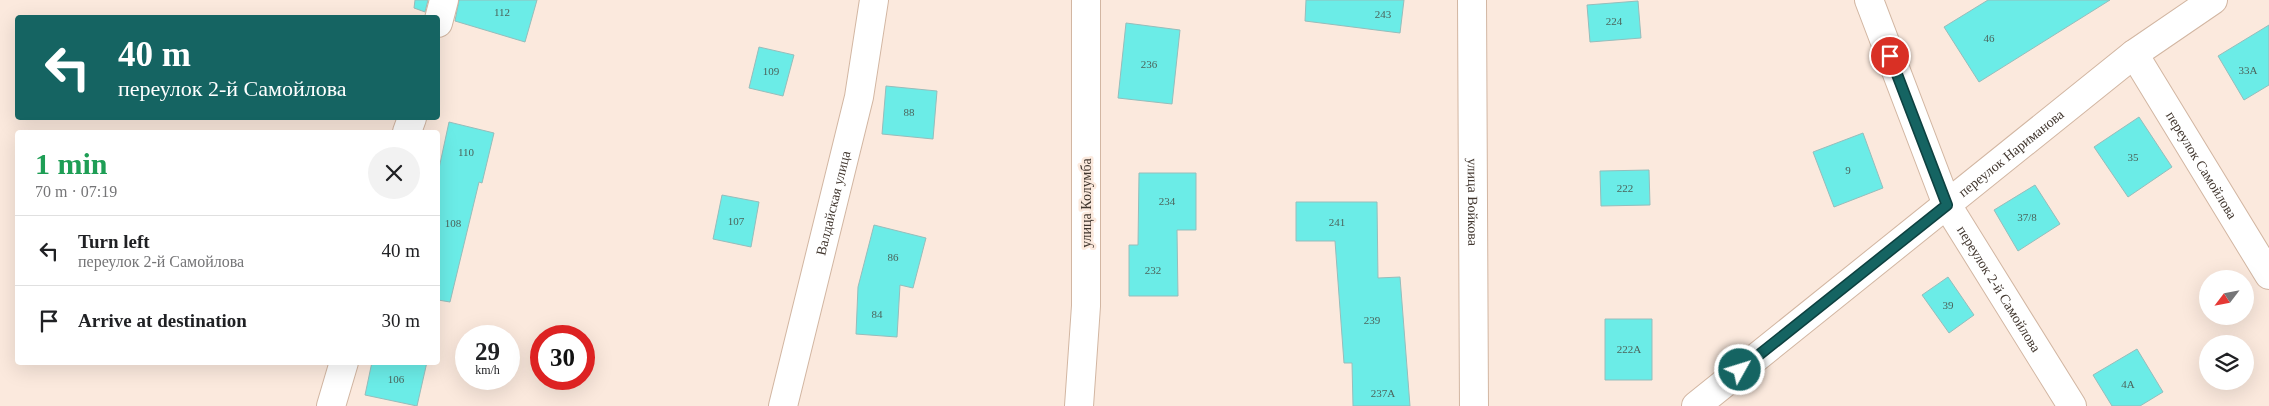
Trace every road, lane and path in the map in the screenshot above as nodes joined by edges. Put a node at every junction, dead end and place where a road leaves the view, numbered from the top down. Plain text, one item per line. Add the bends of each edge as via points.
1 (444, 0) edge
2 (874, 0) edge
3 (1086, 0) edge
4 (1472, 0) edge
5 (1869, 0) edge
6 (2213, 0) edge
7 (440, 15) edge
8 (2134, 54) junction
9 (1947, 205) junction
10 (2269, 275) edge
11 (343, 365) edge
12 (331, 406) edge
13 (783, 406) edge
14 (1079, 406) edge
15 (1474, 406) edge
16 (1696, 406) edge
17 (2072, 406) edge

1 - 7 street
2 - 13 street, Валдайская улица via 860,97
3 - 14 street, улица Колумба via 1086,306
4 - 15 street, улица Войкова
5 - 9 street, переулок 2-й Самойлова
6 - 8 street, переулок Нариманова
8 - 9 street, переулок Нариманова
8 - 10 street, переулок Самойлова
9 - 16 street, переулок Нариманова
9 - 17 street, переулок 2-й Самойлова
11 - 12 street

